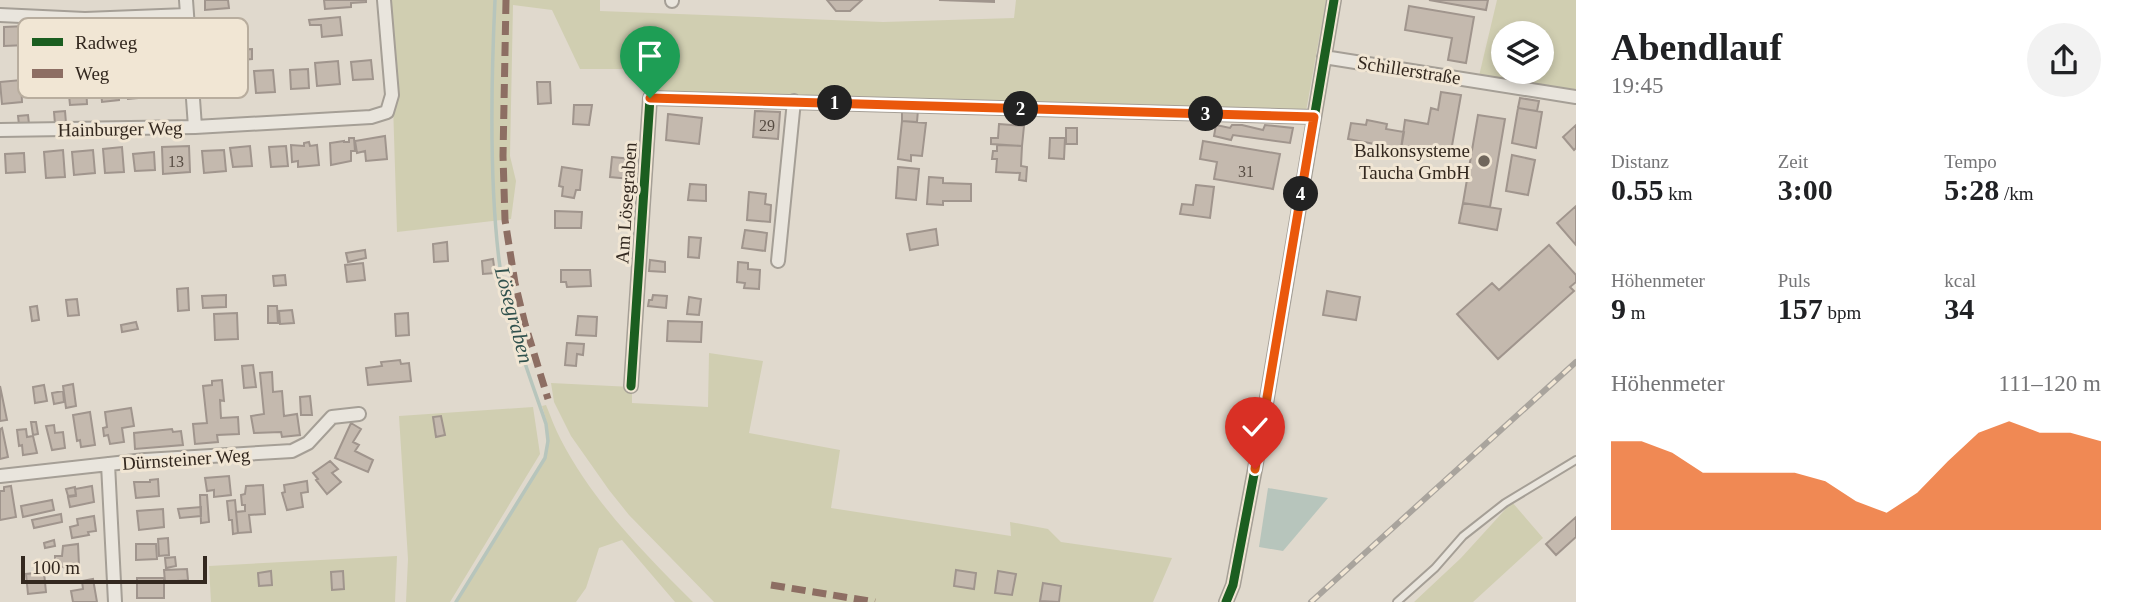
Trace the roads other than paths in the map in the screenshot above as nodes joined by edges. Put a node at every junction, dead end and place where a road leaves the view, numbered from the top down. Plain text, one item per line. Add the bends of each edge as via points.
1 (186, 0) edge
2 (384, 0) edge
3 (1334, 0) edge
4 (0, 15) edge
5 (187, 15) junction
6 (64, 18) edge
7 (110, 18) edge
8 (187, 18) edge
9 (1324, 57) junction
10 (1576, 97) edge
11 (193, 98) edge
12 (794, 101) junction
13 (1314, 117) junction
14 (195, 127) junction
15 (0, 130) edge
16 (778, 261) dead end
17 (631, 386) dead end
18 (359, 414) dead end
19 (1576, 460) edge
20 (108, 464) junction
21 (0, 476) edge
22 (115, 602) edge
23 (1226, 602) edge
24 (1397, 602) edge

1 - 5 street, Hainburger Weg
2 - 14 street via 392,95 387,112 372,117
3 - 9 street
4 - 6 street
5 - 7 street
5 - 8 street, Hainburger Weg
9 - 10 street, Schillerstraße
9 - 13 street
11 - 14 street, Hainburger Weg
12 - 13 street, Am Lösegraben
12 - 16 street
12 - 17 street, Am Lösegraben via 650,98 639,353
13 - 23 street via 1255,469
14 - 15 street, Hainburger Weg
18 - 20 street, Dürnsteiner Weg via 332,417 309,443 292,452
19 - 24 lane via 1505,503 1463,536
20 - 21 street, Dürnsteiner Weg
20 - 22 street

